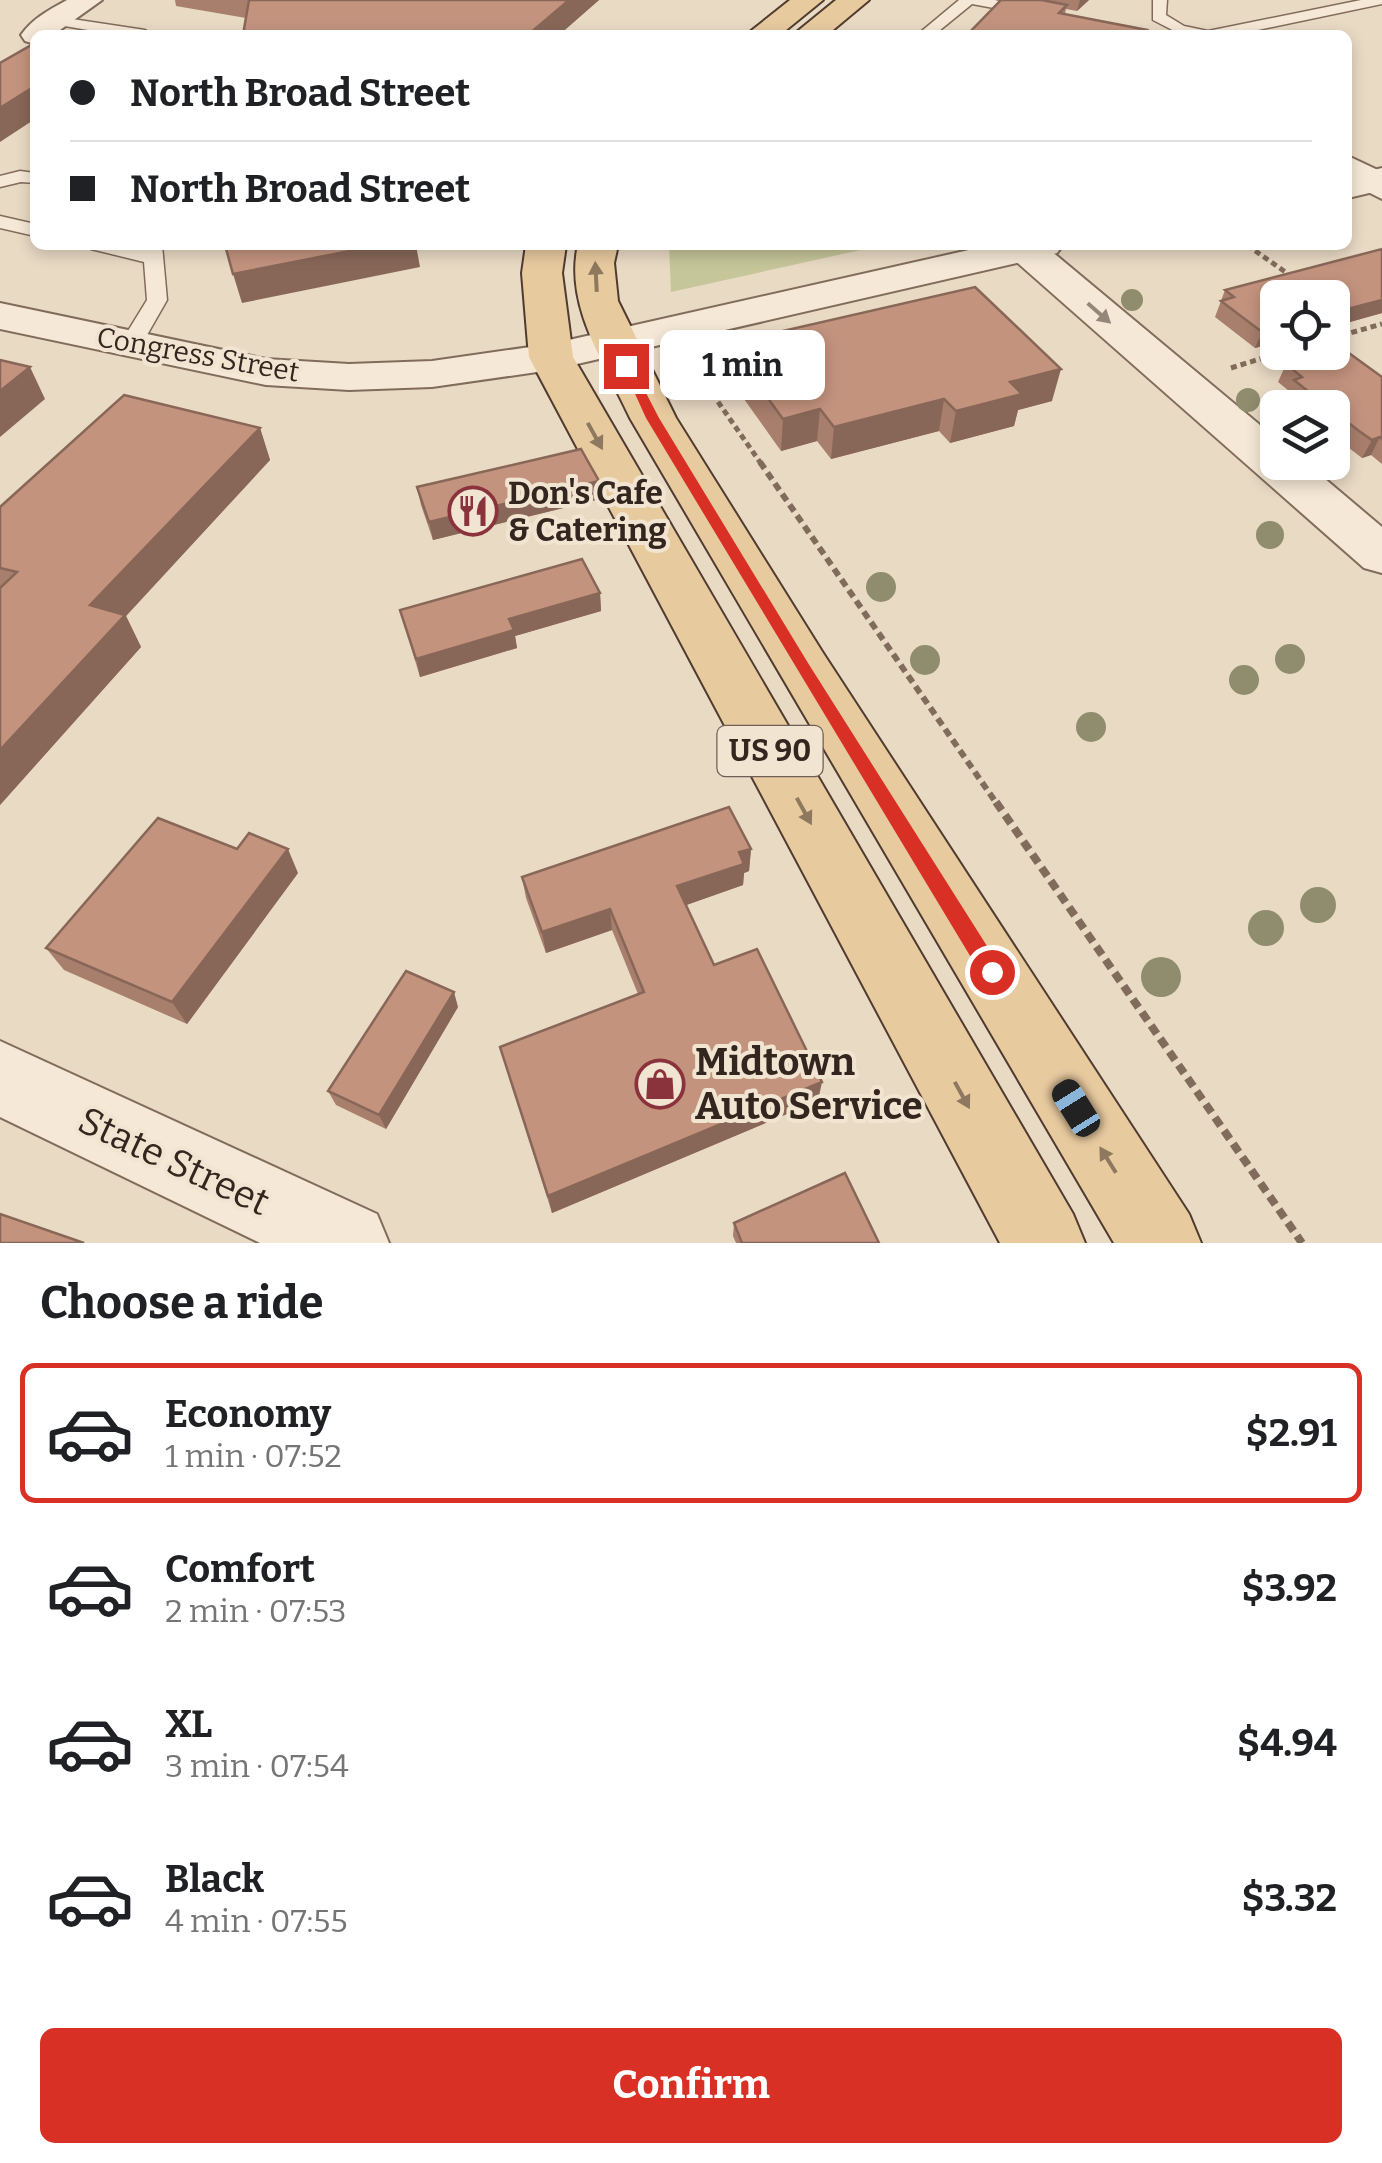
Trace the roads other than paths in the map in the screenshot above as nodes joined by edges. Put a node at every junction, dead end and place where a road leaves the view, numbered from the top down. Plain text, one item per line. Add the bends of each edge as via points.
1 (88, 0) edge
2 (809, 0) edge
3 (854, 0) edge
4 (970, 0) edge
5 (1160, 0) edge
6 (1382, 0) edge
7 (1042, 13) edge
8 (36, 30) edge
9 (768, 30) edge
10 (815, 30) edge
11 (932, 30) edge
12 (1178, 30) edge
13 (1234, 30) edge
14 (30, 177) edge
15 (0, 182) edge
16 (0, 222) edge
17 (30, 229) edge
18 (545, 250) edge
19 (597, 250) edge
20 (1021, 250) edge
21 (1037, 250) edge
22 (154, 252) edge
23 (0, 316) edge
24 (614, 342) junction
25 (131, 344) junction
26 (551, 357) junction
27 (1381, 550) edge
28 (0, 1078) edge
29 (348, 1243) edge
30 (1044, 1243) edge
31 (1160, 1243) edge

1 - 8 street
2 - 9 main road
3 - 10 main road
4 - 7 lane
4 - 11 lane
5 - 12 lane via 1158,17
6 - 13 lane
14 - 15 lane
16 - 17 lane
18 - 26 main road, US 90
24 -> 19 main road, US 90 via 597,301
20 - 24 street, Congress Street
21 -> 27 street
22 - 25 lane via 157,300
23 - 25 street, Congress Street
24 - 26 street, Congress Street
31 -> 24 main road, US 90 via 802,668 652,418
25 - 26 street, Congress Street via 266,372 350,376 432,374
26 -> 30 main road, US 90
28 - 29 street, State Street

